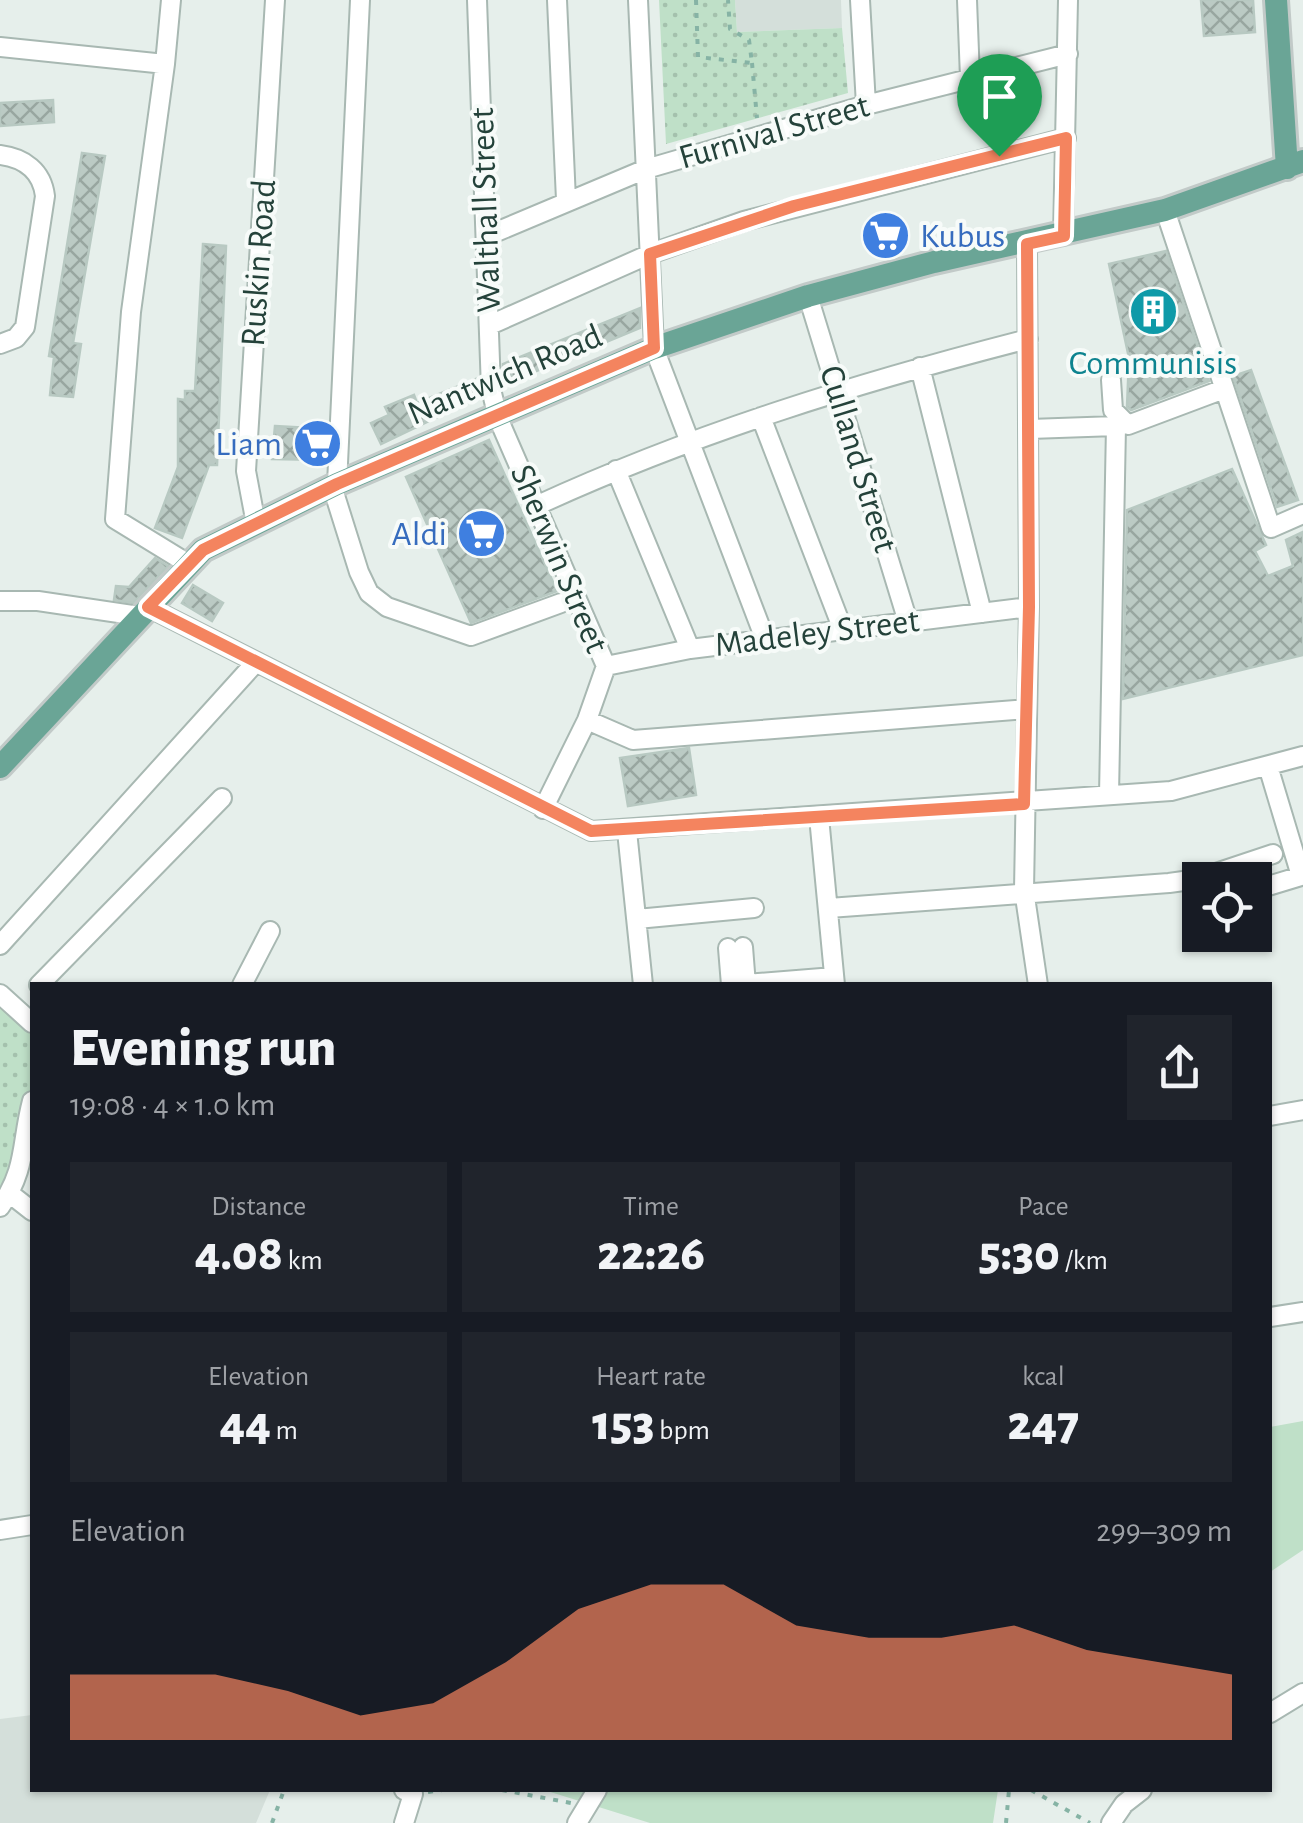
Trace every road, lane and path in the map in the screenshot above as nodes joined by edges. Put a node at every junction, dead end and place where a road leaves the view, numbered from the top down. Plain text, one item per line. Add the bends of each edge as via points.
1 (171, 0) edge
2 (275, 0) edge
3 (360, 0) edge
4 (477, 0) edge
5 (557, 0) edge
6 (638, 0) edge
7 (696, 0) edge
8 (728, 0) edge
9 (860, 0) edge
10 (967, 0) edge
11 (1068, 0) edge
12 (1276, 0) edge
13 (0, 47) edge
14 (1068, 54) junction
15 (165, 64) junction
16 (752, 64) junction
17 (970, 78) junction
18 (866, 105) junction
19 (760, 136) junction
20 (1066, 138) junction
21 (0, 156) edge
22 (1295, 164) edge
23 (646, 168) junction
24 (566, 200) junction
25 (1165, 210) junction
26 (488, 234) junction
27 (1064, 236) junction
28 (1027, 244) junction
29 (650, 254) junction
30 (808, 296) junction
31 (490, 326) junction
32 (1028, 340) junction
33 (0, 344) edge
34 (654, 348) junction
35 (920, 367) junction
36 (1111, 380) dead end
37 (1224, 389) junction
38 (838, 393) junction
39 (761, 417) junction
40 (498, 418) junction
41 (1030, 429) junction
42 (690, 442) junction
43 (616, 470) junction
44 (335, 485) junction
45 (538, 505) junction
46 (1303, 514) edge
47 (256, 524) junction
48 (190, 565) junction
49 (0, 601) edge
50 (561, 603) dead end
51 (1029, 607) junction
52 (143, 612) junction
53 (982, 613) junction
54 (908, 622) junction
55 (842, 630) junction
56 (765, 640) junction
57 (690, 649) junction
58 (256, 662) junction
59 (606, 666) junction
60 (1028, 709) junction
61 (586, 720) junction
62 (1303, 756) edge
63 (0, 766) edge
64 (1268, 766) junction
65 (1108, 796) junction
66 (222, 798) dead end
67 (1024, 804) junction
68 (543, 809) junction
69 (819, 817) junction
70 (628, 831) junction
71 (1298, 850) edge
72 (1273, 854) dead end
73 (1272, 885) edge
74 (1024, 890) junction
75 (754, 908) dead end
76 (828, 908) junction
77 (637, 919) junction
78 (270, 931) dead end
79 (0, 946) edge
80 (835, 981) edge
81 (43, 982) edge
82 (244, 982) edge
83 (644, 982) edge
84 (731, 982) edge
85 (745, 982) edge
86 (805, 982) edge
87 (1038, 982) edge
88 (0, 994) edge
89 (30, 994) edge
90 (16, 1008) junction
91 (30, 1021) edge
92 (30, 1109) edge
93 (1303, 1110) edge
94 (1272, 1116) edge
95 (4, 1200) edge
96 (30, 1211) edge
97 (1303, 1312) edge
98 (1272, 1317) edge
99 (30, 1525) edge
100 (0, 1530) edge
101 (1303, 1693) edge
102 (1272, 1712) edge
103 (283, 1792) edge
104 (409, 1792) edge
105 (510, 1792) edge
106 (1009, 1792) edge
107 (1035, 1792) edge
108 (1139, 1792) edge
109 (587, 1812) edge
110 (272, 1823) edge
111 (404, 1823) edge
112 (1006, 1823) edge
113 (1090, 1823) edge
114 (1111, 1823) edge

1 - 15 street
2 - 47 street, Ruskin Road via 246,471
3 - 44 street
4 - 26 street, Walthall Street
5 - 24 street
6 - 23 street
7 - 16 path via 698,57
8 - 16 path via 730,29 749,40
9 - 18 street
10 - 17 street
11 - 14 street
12 - 22 main road
13 - 15 street
14 - 17 street, Furnival Street
14 - 20 street
15 - 48 street via 130,312 115,519
16 - 19 path
17 - 18 street, Furnival Street
18 - 19 street, Furnival Street
19 - 23 street, Furnival Street
20 - 27 street
20 - 29 street via 794,206
21 - 33 street via 33,169 45,196 25,327
22 - 25 main road, Nantwich Road
23 - 24 street, Furnival Street
23 - 29 street
24 - 26 street, Furnival Street
25 - 27 main road, Nantwich Road
25 - 37 street
26 - 31 street, Walthall Street
27 - 28 main road, Nantwich Road
28 - 30 main road, Nantwich Road
28 - 32 street
29 - 31 street
29 - 34 street
30 - 34 main road, Nantwich Road
30 - 38 street, Culland Street
31 - 40 street, Walthall Street
32 - 35 street
32 - 41 street
34 - 40 main road, Nantwich Road
34 - 42 street
35 - 38 street
35 - 53 street
36 - 37 street via 1113,410 1128,425
37 - 46 street via 1271,528
38 - 39 street
38 - 54 street, Culland Street
39 - 42 street
39 - 55 street
40 - 44 main road, Nantwich Road
40 - 45 street, Sherwin Street
41 - 51 street
41 - 65 street via 1116,426
42 - 43 street
42 - 56 street
43 - 45 street
43 - 57 street
44 - 47 main road, Nantwich Road
44 - 50 street via 359,572 369,593 387,606 471,636
45 - 59 street, Sherwin Street
47 - 48 main road, Nantwich Road via 203,550
48 - 52 main road, Nantwich Road
49 - 52 street
51 - 53 street, Madeley Street
51 - 60 street
52 - 58 street
52 - 63 main road, Nantwich Road
53 - 54 street, Madeley Street
54 - 55 street, Madeley Street
55 - 56 street, Madeley Street
56 - 57 street, Madeley Street
57 - 59 street, Madeley Street
58 - 68 street
58 - 79 street
59 - 61 street, Sherwin Street
60 - 61 street via 633,740
60 - 67 street
61 - 68 street, Sherwin Street
62 - 64 street
64 - 65 street via 1171,791
64 - 71 street
65 - 67 street
66 - 81 street
67 - 69 street
67 - 74 street
68 - 70 street via 591,831
69 - 70 street
69 - 76 street
70 - 77 street
71 - 73 street via 1300,876
72 - 74 street via 1198,879
74 - 76 street
74 - 87 street
75 - 77 street
76 - 80 street
77 - 83 street
78 - 82 street
80 - 86 street
84 - 85 street via 736,947
88 - 90 street
89 - 90 street
90 - 91 street
92 - 95 street via 25,1156
93 - 94 street
95 - 96 street
97 - 98 street
99 - 100 street
101 - 102 street
103 - 110 path
104 - 111 street via 414,1794
105 - 109 path
106 - 112 path
107 - 113 path
108 - 114 street

